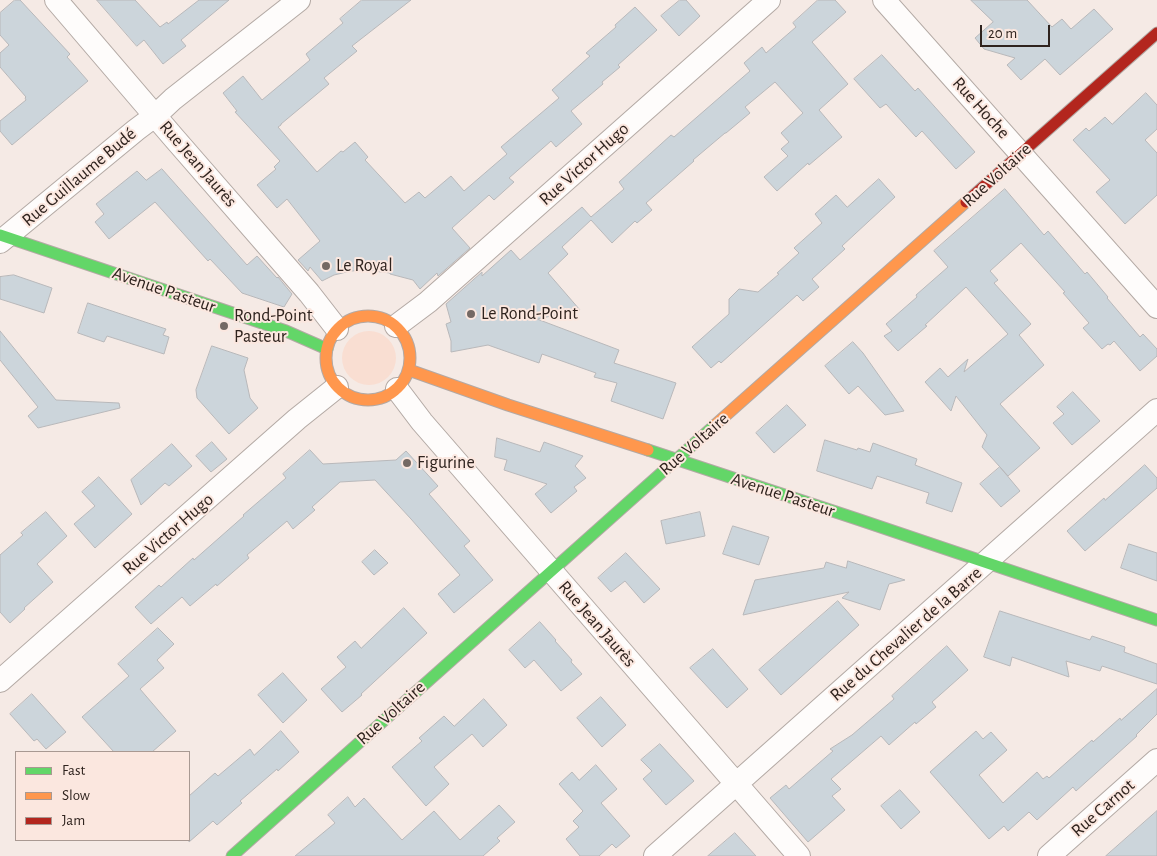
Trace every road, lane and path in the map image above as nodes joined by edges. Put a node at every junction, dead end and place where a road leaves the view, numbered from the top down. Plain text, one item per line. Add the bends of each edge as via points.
1 (56, 0) edge
2 (299, 0) edge
3 (769, 0) edge
4 (884, 0) edge
5 (1157, 33) edge
6 (156, 115) junction
7 (1021, 154) junction
8 (2, 238) edge
9 (1157, 307) edge
10 (396, 326) junction
11 (337, 329) junction
12 (326, 349) junction
13 (409, 370) junction
14 (336, 387) junction
15 (397, 389) junction
16 (1157, 410) edge
17 (677, 459) junction
18 (987, 562) junction
19 (551, 570) junction
20 (1157, 620) edge
21 (0, 681) edge
22 (1157, 760) edge
23 (737, 783) junction
24 (232, 856) edge
25 (655, 856) edge
26 (799, 856) edge
27 (1049, 856) edge

1 - 6 street, Rue Jean Jaurès
2 - 6 street, Rue Guillaume Budé
3 - 10 street, Rue Victor Hugo via 428,302
4 - 7 street, Rue Hoche
5 - 7 street, Rue Voltaire
6 - 8 street, Rue Guillaume Budé
6 - 11 street, Rue Jean Jaurès via 309,292
7 - 9 street, Rue Hoche
7 - 17 street, Rue Voltaire
8 - 12 street, Avenue Pasteur via 286,331
10 - 11 street via 385,319 360,316
10 - 13 street via 409,346
11 - 12 street
12 - 14 street via 327,369
13 - 15 street
13 - 17 street, Avenue Pasteur
14 - 15 street via 360,400 386,397
14 - 21 street, Rue Victor Hugo
15 - 19 street, Rue Jean Jaurès
16 - 18 street, Rue du Chevalier de la Barre
17 - 18 street, Avenue Pasteur
17 - 19 street, Rue Voltaire
18 - 20 street, Avenue Pasteur
18 - 23 street, Rue du Chevalier de la Barre
19 - 23 street, Rue Jean Jaurès
19 - 24 street, Rue Voltaire
22 - 27 street, Rue Carnot
23 - 25 street, Rue du Chevalier de la Barre
23 - 26 street, Rue Jean Jaurès

